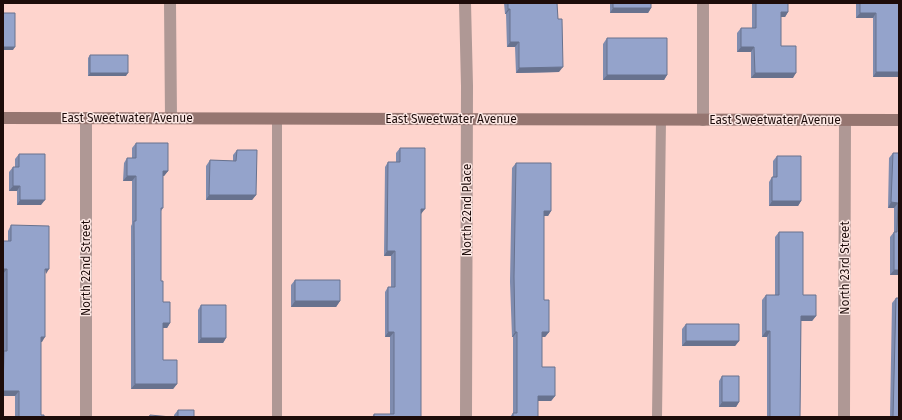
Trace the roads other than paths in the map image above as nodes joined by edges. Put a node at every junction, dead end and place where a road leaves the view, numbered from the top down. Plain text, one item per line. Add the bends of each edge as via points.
1 (170, 3) edge
2 (465, 3) edge
3 (703, 3) edge
4 (3, 118) edge
5 (86, 118) junction
6 (172, 118) junction
7 (277, 119) junction
8 (467, 120) junction
9 (661, 120) junction
10 (703, 120) junction
11 (845, 120) junction
12 (899, 120) edge
13 (86, 417) edge
14 (277, 417) edge
15 (466, 417) edge
16 (657, 417) edge
17 (844, 417) edge

1 - 6 street
2 - 8 street, North 22nd Place
3 - 10 street
4 - 5 street, East Sweetwater Avenue
5 - 6 street, East Sweetwater Avenue
5 - 13 street, North 22nd Street
6 - 7 street, East Sweetwater Avenue
7 - 8 street, East Sweetwater Avenue
7 - 14 lane
8 - 9 street, East Sweetwater Avenue
8 - 15 street, North 22nd Place
9 - 10 street, East Sweetwater Avenue
9 - 16 lane
10 - 11 street, East Sweetwater Avenue
11 - 12 street, East Sweetwater Avenue
11 - 17 street, North 23rd Street

